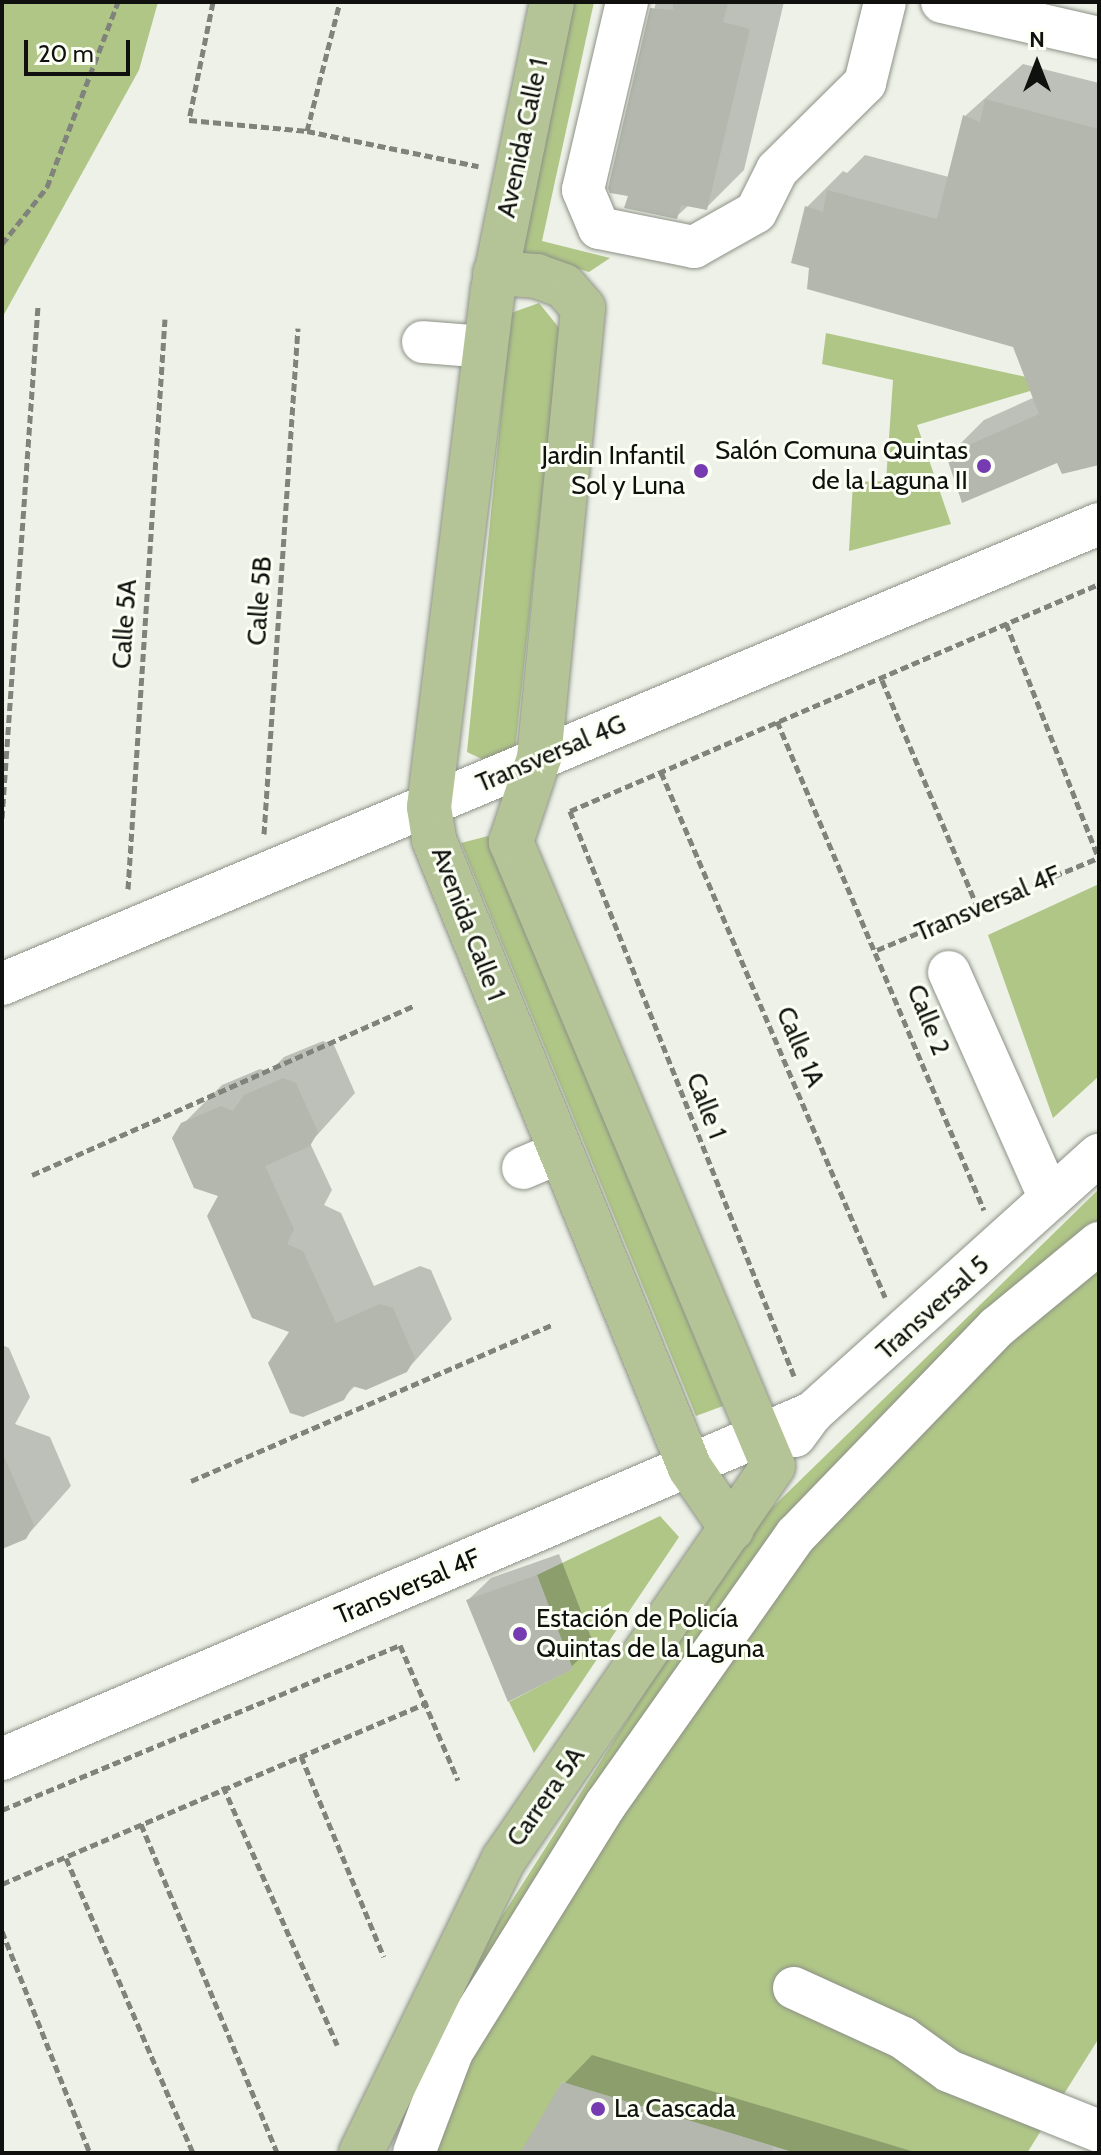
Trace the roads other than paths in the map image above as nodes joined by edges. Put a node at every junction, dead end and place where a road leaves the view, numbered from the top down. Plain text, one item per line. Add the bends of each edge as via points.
1 (552, 2) edge
2 (627, 2) edge
3 (885, 2) edge
4 (942, 2) edge
5 (1099, 38) edge
6 (495, 273) junction
7 (423, 342) dead end
8 (485, 347) junction
9 (1099, 524) edge
10 (539, 758) junction
11 (429, 807) junction
12 (949, 972) dead end
13 (2, 984) edge
14 (1099, 1155) edge
15 (1050, 1199) junction
16 (1099, 1243) edge
17 (690, 1468) junction
18 (755, 1483) junction
19 (796, 1535) junction
20 (2, 1759) edge
21 (794, 1988) dead end
22 (1099, 2131) edge
23 (361, 2153) edge
24 (414, 2153) edge

1 - 6 main road, Avenida Calle 1
2 - 3 street via 583,190 599,228 694,247 756,212 777,170 865,83
4 - 5 street
6 - 8 main road, Avenida Calle 1
6 - 10 main road via 537,276 564,286 583,308
7 - 8 street
8 - 11 main road, Avenida Calle 1
9 - 10 street, Transversal 4G
10 - 11 street, Transversal 4G
10 - 18 main road via 511,842
11 - 13 street, Transversal 4G
11 - 17 main road, Avenida Calle 1 via 434,840 541,1161
12 - 15 street
14 - 15 street, Transversal 5
15 - 18 street, Transversal 5 via 812,1413
16 - 19 street via 997,1327
17 - 18 main road, Avenida Calle 1
17 - 18 street, Transversal 4F
17 - 20 street, Transversal 4F
18 - 19 street
18 - 23 main road, Carrera 5A via 504,1859
19 - 24 street via 606,1804 452,2052
21 - 22 street via 903,2038 949,2071

